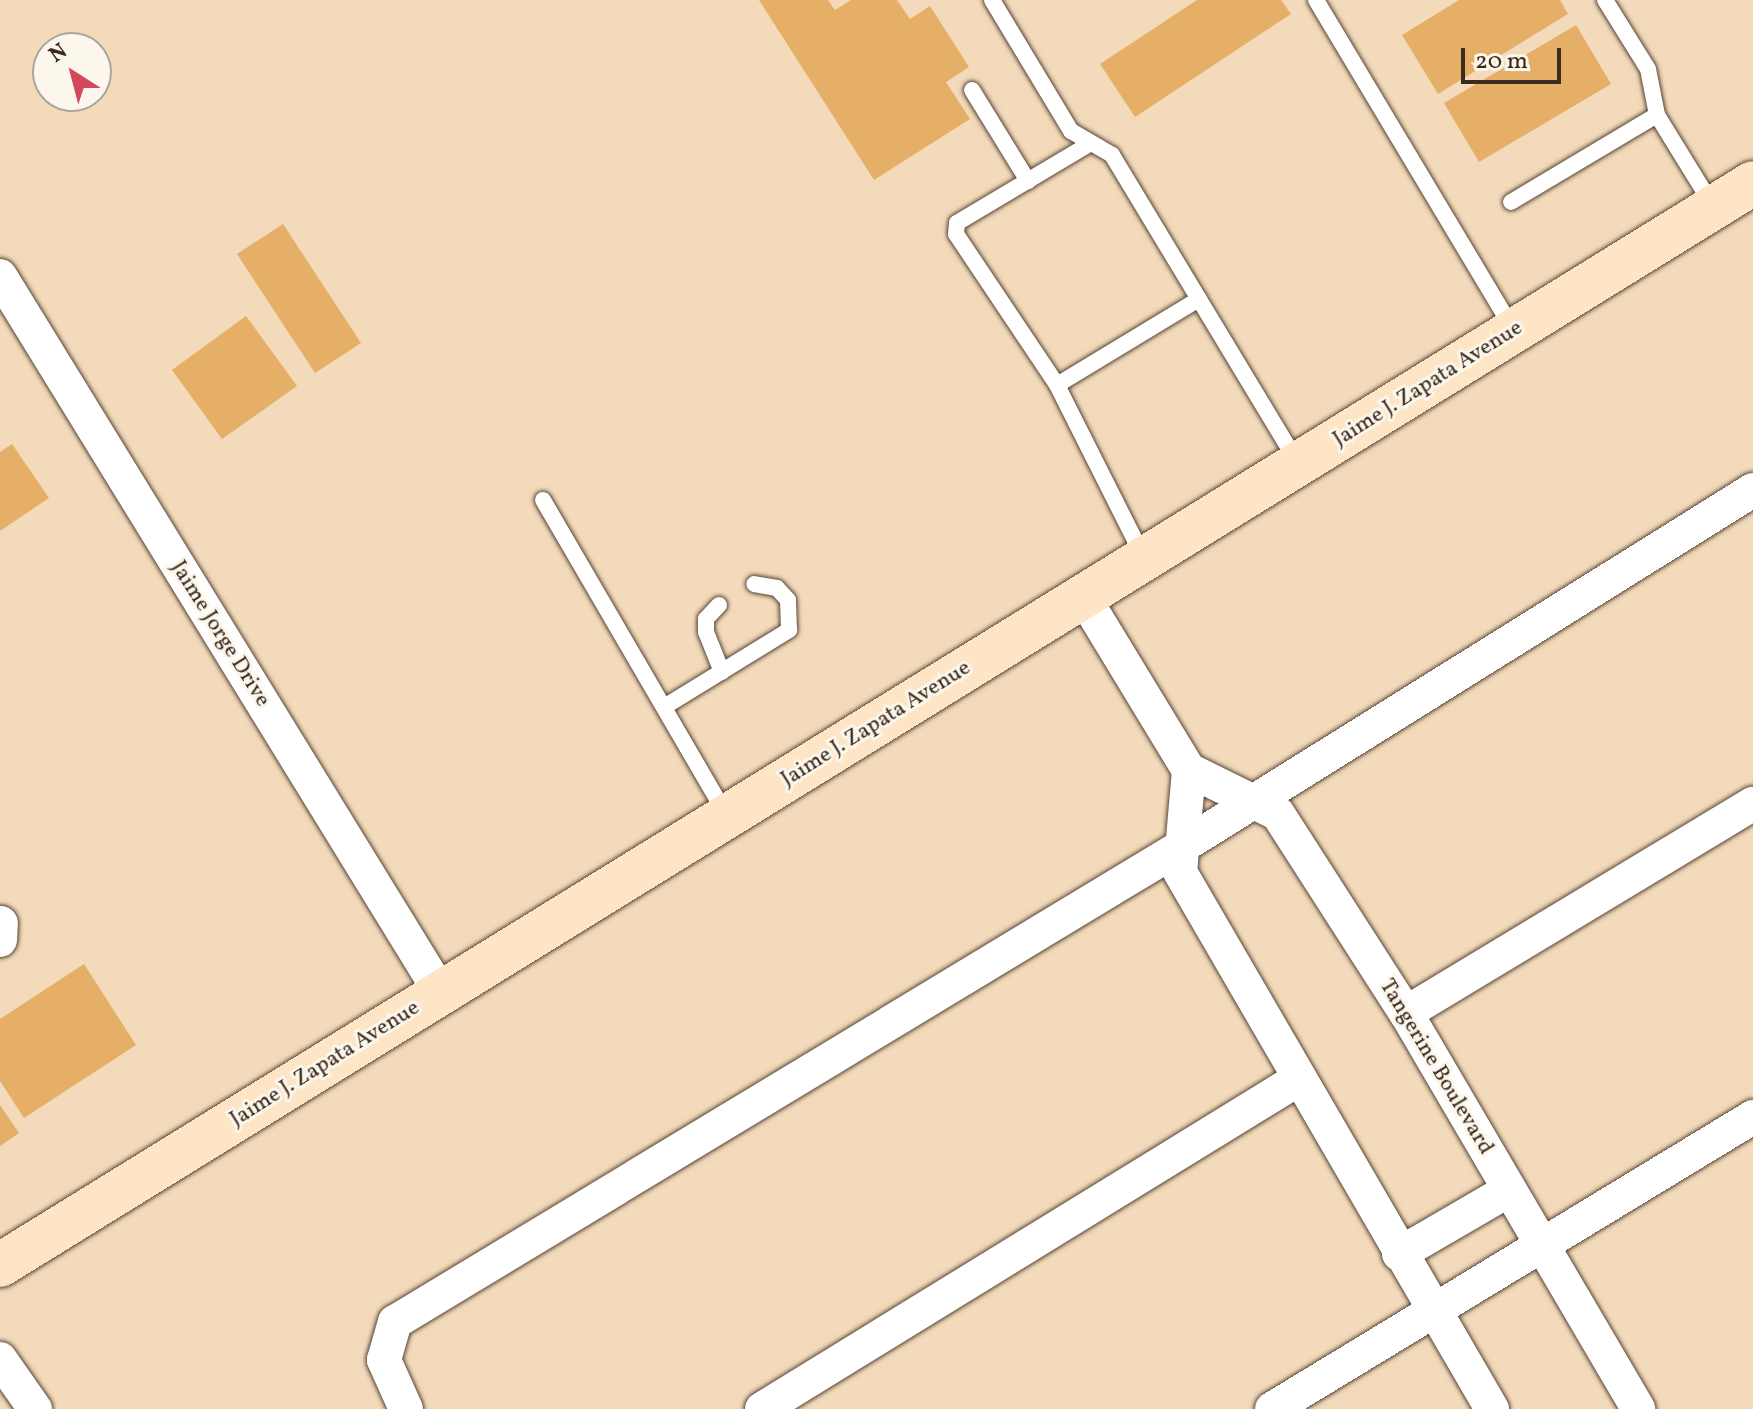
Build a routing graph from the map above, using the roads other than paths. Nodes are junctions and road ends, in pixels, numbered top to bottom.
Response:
1 (992, 0) edge
2 (1316, 0) edge
3 (1605, 0) edge
4 (972, 90) dead end
5 (1657, 115) junction
6 (1091, 143) junction
7 (1028, 181) junction
8 (1753, 183) edge
9 (1511, 202) dead end
10 (1713, 208) junction
11 (0, 276) edge
12 (1199, 299) junction
13 (1514, 331) junction
14 (1057, 385) junction
15 (1297, 464) junction
16 (1753, 490) edge
17 (543, 500) dead end
18 (1144, 558) junction
19 (754, 584) dead end
20 (1083, 596) junction
21 (719, 605) dead end
22 (722, 672) junction
23 (664, 707) junction
24 (1189, 770) junction
25 (1255, 800) junction
26 (1753, 804) edge
27 (727, 816) junction
28 (1181, 847) junction
29 (441, 993) junction
30 (1406, 1013) junction
31 (1297, 1080) junction
32 (1753, 1117) edge
33 (1509, 1190) junction
34 (1541, 1246) junction
35 (1399, 1254) junction
36 (0, 1265) edge
37 (1431, 1309) junction
38 (0, 1359) edge
39 (35, 1409) edge
40 (406, 1409) edge
41 (762, 1409) edge
42 (1272, 1409) edge
43 (1492, 1409) edge
44 (1638, 1409) edge

1 - 6 lane
2 - 13 lane
3 - 5 lane
4 - 7 lane
5 - 9 lane
5 - 10 lane
6 - 7 lane
6 - 12 lane
7 - 14 lane
8 - 10 street, Jaime J. Zapata Avenue
10 - 13 street, Jaime J. Zapata Avenue
11 - 29 street, Jaime Jorge Drive
12 - 14 lane
12 - 15 lane
13 - 15 street, Jaime J. Zapata Avenue
14 - 18 lane
15 - 18 street, Jaime J. Zapata Avenue
16 - 25 street
17 - 23 lane
18 - 20 street, Jaime J. Zapata Avenue
19 - 22 lane
20 - 24 street
20 - 27 street, Jaime J. Zapata Avenue
21 - 22 lane
22 - 23 lane
23 - 27 lane
24 - 25 street, Tangerine Boulevard
24 - 28 street
25 - 28 street
25 - 30 street, Tangerine Boulevard
26 - 30 street
27 - 29 street, Jaime J. Zapata Avenue
28 - 31 street
28 - 40 street
29 - 36 street, Jaime J. Zapata Avenue
30 - 33 street, Tangerine Boulevard
31 - 35 street
31 - 41 street
32 - 34 street
33 - 34 street, Tangerine Boulevard
33 - 35 street
34 - 37 street
34 - 44 street, Tangerine Boulevard
35 - 37 street
37 - 42 street
37 - 43 street
38 - 39 street

